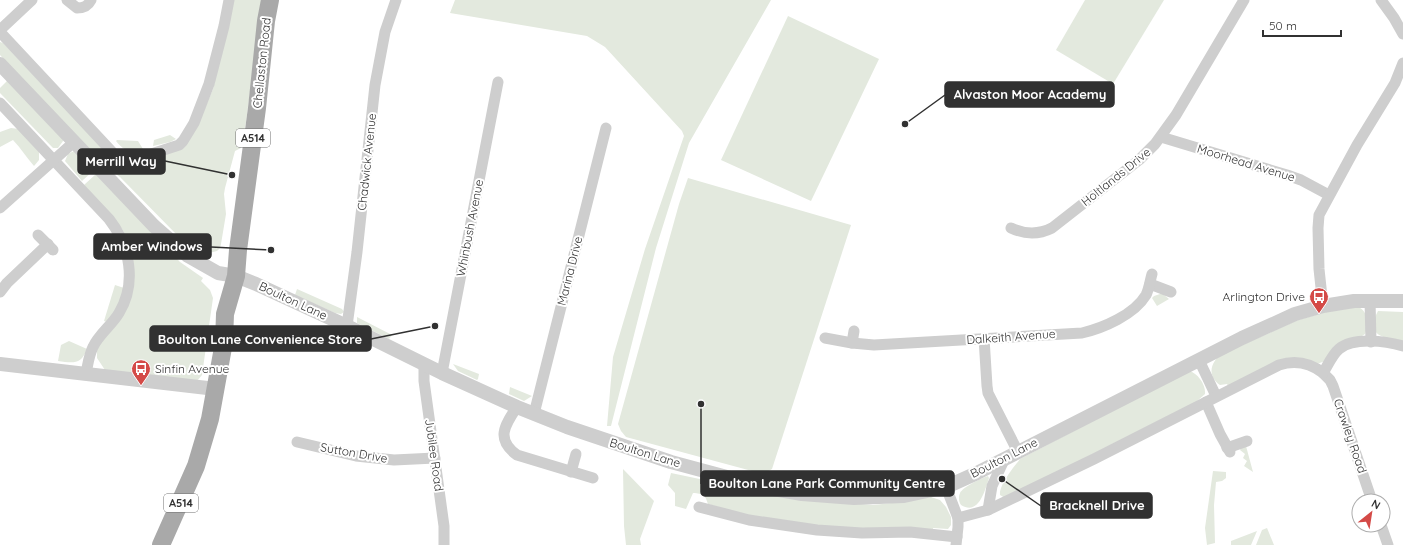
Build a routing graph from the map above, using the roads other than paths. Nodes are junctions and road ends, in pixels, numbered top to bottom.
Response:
1 (32, 0) edge
2 (67, 0) edge
3 (91, 0) edge
4 (229, 0) edge
5 (270, 0) edge
6 (396, 0) edge
7 (1244, 0) edge
8 (1381, 0) edge
9 (0, 31) edge
10 (1403, 34) edge
11 (1403, 63) edge
12 (0, 64) edge
13 (498, 82) dead end
14 (0, 103) edge
15 (606, 128) dead end
16 (1161, 137) junction
17 (74, 142) junction
18 (54, 160) junction
19 (1329, 195) junction
20 (0, 208) edge
21 (1011, 228) dead end
22 (38, 235) dead end
23 (236, 276) junction
24 (0, 292) edge
25 (1171, 292) dead end
26 (1370, 300) junction
27 (1403, 301) edge
28 (1323, 306) junction
29 (347, 326) junction
30 (854, 331) dead end
31 (825, 338) dead end
32 (984, 338) junction
33 (1371, 342) junction
34 (852, 343) junction
35 (1403, 346) edge
36 (1199, 360) junction
37 (0, 364) edge
38 (424, 364) junction
39 (86, 373) junction
40 (442, 373) junction
41 (1323, 373) junction
42 (216, 389) junction
43 (1211, 399) junction
44 (517, 407) junction
45 (534, 414) junction
46 (297, 442) dead end
47 (1247, 442) dead end
48 (1018, 452) junction
49 (576, 454) dead end
50 (435, 458) junction
51 (1005, 458) junction
52 (572, 472) junction
53 (593, 478) dead end
54 (946, 487) junction
55 (1369, 493) edge
56 (699, 507) dead end
57 (988, 510) junction
58 (958, 518) junction
59 (1384, 533) edge
60 (957, 541) edge
61 (161, 545) edge
62 (444, 545) edge
63 (1388, 545) edge

1 - 9 street
2 - 3 street
4 - 9 street
5 - 23 main road, Chellaston Road / A514
6 - 29 street, Chadwick Avenue
7 - 16 street, Holtlands Drive
8 - 10 street
11 - 19 street
12 - 17 street, Boulton Lane
13 - 40 street, Whinbush Avenue
14 - 18 street
15 - 45 street, Marina Drive
16 - 19 street, Moorhead Avenue
16 - 21 street, Holtlands Drive
17 - 18 street
17 - 23 street, Boulton Lane
18 - 20 street
18 - 39 street
19 - 28 street
22 - 24 street
23 - 29 street, Boulton Lane
23 - 42 main road, Chellaston Road / A514
25 - 32 street, Dalkeith Avenue
26 - 27 street, Boulton Lane
26 - 28 street, Boulton Lane
26 - 33 street
28 - 36 street, Boulton Lane
29 - 38 street, Boulton Lane
30 - 34 street
31 - 34 street, Dalkeith Avenue
32 - 34 street, Dalkeith Avenue
32 - 48 street
33 - 35 street
33 - 41 street
36 - 43 street
36 - 48 street, Boulton Lane
37 - 39 street
38 - 40 street, Boulton Lane
38 - 50 street, Jubilee Road
39 - 42 street
40 - 44 street, Boulton Lane
41 - 43 street
41 - 55 street, Crawley Road
42 - 61 main road, Chellaston Road / A514
43 - 47 street
43 - 57 street
44 - 45 street, Boulton Lane
44 - 52 street
45 - 54 street, Boulton Lane
46 - 50 street, Sutton Drive
48 - 51 street, Boulton Lane
49 - 52 street
50 - 62 street, Jubilee Road
51 - 54 street, Boulton Lane
51 - 57 street
52 - 53 street
54 - 58 street
56 - 60 street
57 - 58 street
58 - 60 street
59 - 63 street

